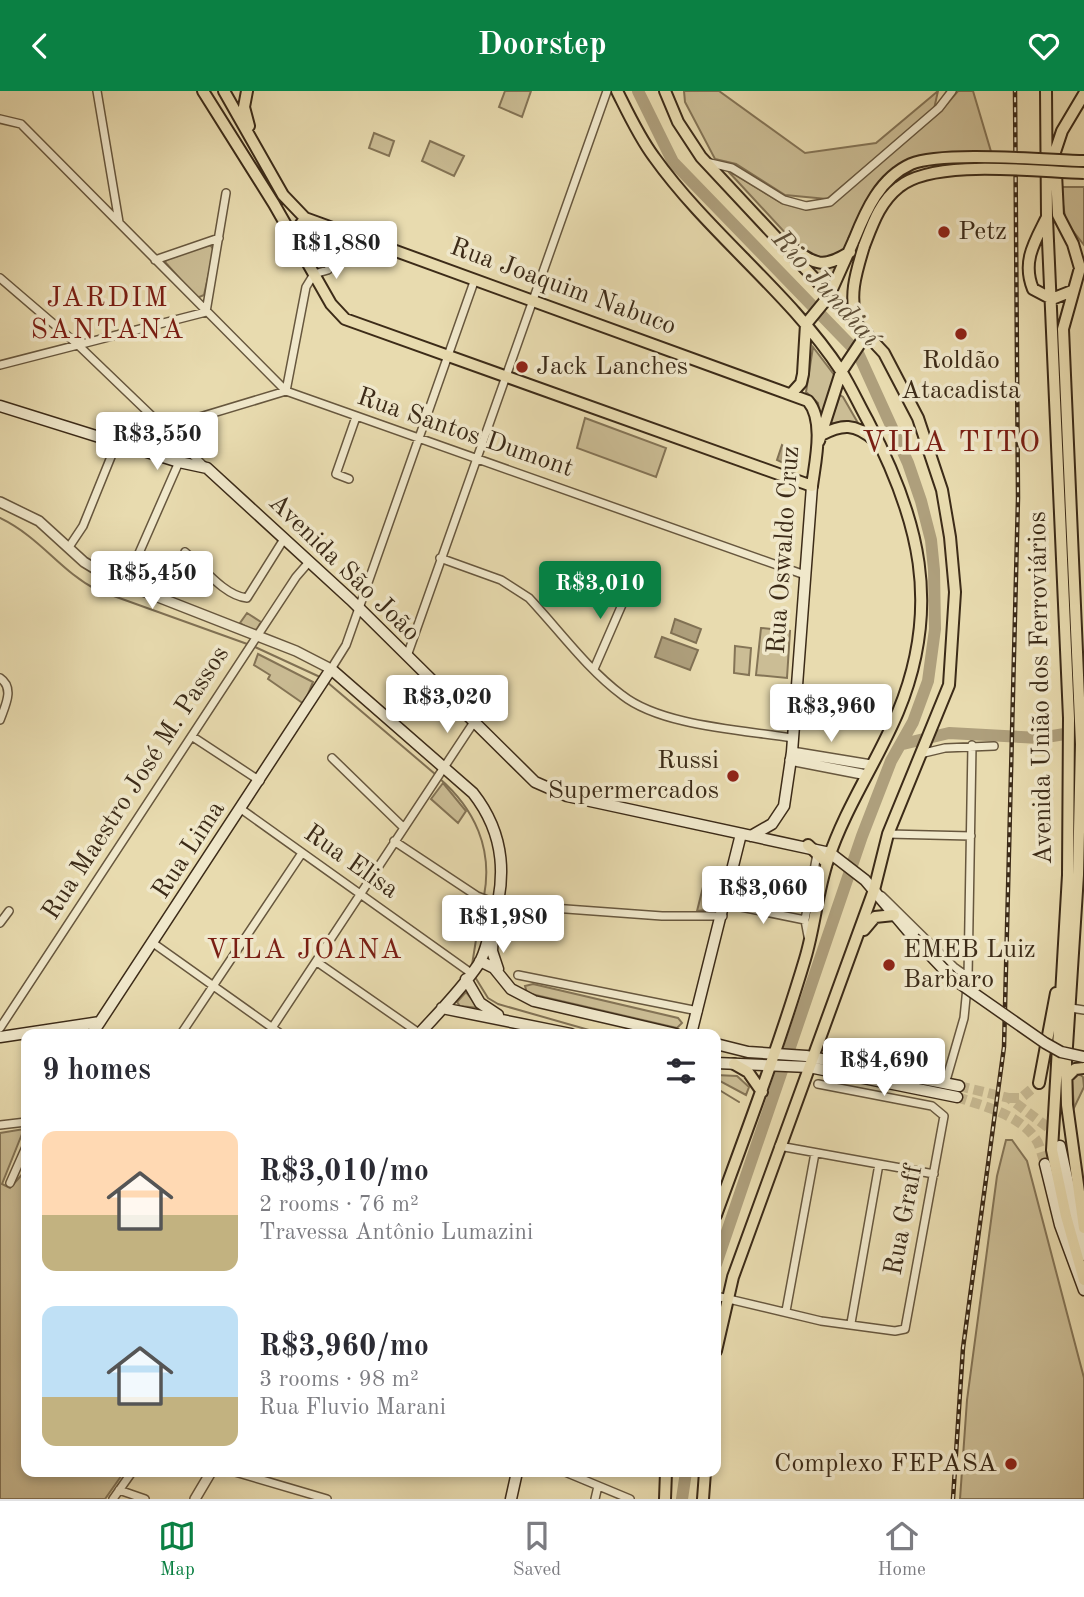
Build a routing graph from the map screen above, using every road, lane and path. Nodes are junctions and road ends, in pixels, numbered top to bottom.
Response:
1 (97, 91) edge
2 (203, 91) edge
3 (223, 91) edge
4 (247, 91) edge
5 (607, 91) edge
6 (617, 91) edge
7 (664, 91) edge
8 (952, 91) edge
9 (1046, 91) edge
10 (1084, 94) edge
11 (0, 119) edge
12 (251, 139) junction
13 (705, 161) junction
14 (1084, 161) edge
15 (1084, 173) edge
16 (226, 193) dead end
17 (274, 204) junction
18 (302, 216) junction
19 (1047, 218) junction
20 (119, 222) junction
21 (769, 231) junction
22 (219, 238) junction
23 (859, 243) junction
24 (1073, 244) junction
25 (1084, 250) edge
26 (850, 252) junction
27 (303, 254) junction
28 (155, 260) junction
29 (332, 261) dead end
30 (314, 274) junction
31 (0, 278) edge
32 (475, 279) junction
33 (1084, 282) edge
34 (1072, 291) junction
35 (533, 298) junction
36 (1052, 299) junction
37 (826, 300) junction
38 (206, 312) junction
39 (807, 323) junction
40 (863, 333) junction
41 (77, 344) junction
42 (448, 355) junction
43 (0, 365) edge
44 (841, 372) junction
45 (505, 375) junction
46 (286, 391) junction
47 (792, 393) junction
48 (0, 406) edge
49 (356, 417) junction
50 (164, 426) junction
51 (136, 435) junction
52 (821, 435) junction
53 (418, 439) junction
54 (117, 442) junction
55 (881, 447) junction
56 (135, 449) junction
57 (816, 453) junction
58 (474, 459) junction
59 (179, 462) junction
60 (207, 468) junction
61 (349, 479) dead end
62 (812, 486) junction
63 (0, 502) edge
64 (284, 539) junction
65 (69, 547) junction
66 (185, 552) dead end
67 (440, 558) junction
68 (309, 562) junction
69 (805, 575) junction
70 (631, 584) dead end
71 (125, 585) junction
72 (358, 608) junction
73 (256, 639) junction
74 (407, 656) junction
75 (594, 669) junction
76 (329, 671) junction
77 (0, 678) edge
78 (0, 720) edge
79 (1076, 720) edge
80 (474, 722) junction
81 (193, 737) junction
82 (792, 739) junction
83 (972, 745) junction
84 (994, 746) dead end
85 (926, 748) junction
86 (791, 756) junction
87 (332, 758) dead end
88 (1082, 759) edge
89 (441, 769) junction
90 (869, 770) junction
91 (260, 781) junction
92 (241, 810) junction
93 (403, 827) junction
94 (888, 834) junction
95 (746, 835) junction
96 (971, 836) junction
97 (394, 841) junction
98 (807, 845) junction
99 (302, 853) junction
100 (817, 854) junction
101 (832, 857) junction
102 (1077, 875) edge
103 (874, 890) junction
104 (360, 894) junction
105 (494, 903) junction
106 (726, 904) junction
107 (527, 906) junction
108 (9, 911) dead end
109 (894, 915) junction
110 (723, 916) junction
111 (494, 919) junction
112 (805, 920) junction
113 (0, 923) edge
114 (504, 935) dead end
115 (1065, 935) junction
116 (153, 943) junction
117 (854, 948) junction
118 (806, 954) junction
119 (317, 962) junction
120 (473, 970) junction
121 (518, 975) dead end
122 (968, 977) junction
123 (504, 982) junction
124 (213, 986) junction
125 (442, 1008) junction
126 (1070, 1008) junction
127 (1084, 1010) edge
128 (698, 1011) junction
129 (512, 1020) junction
130 (100, 1022) junction
131 (0, 1028) edge
132 (53, 1029) edge
133 (95, 1029) edge
134 (184, 1029) edge
135 (267, 1029) edge
136 (271, 1029) edge
137 (412, 1029) edge
138 (423, 1029) edge
139 (550, 1029) edge
140 (654, 1029) edge
141 (693, 1029) edge
142 (21, 1034) edge
143 (0, 1037) edge
144 (721, 1045) edge
145 (1084, 1057) edge
146 (775, 1059) junction
147 (807, 1062) junction
148 (721, 1063) edge
149 (734, 1064) junction
150 (1084, 1068) edge
151 (947, 1077) dead end
152 (1067, 1077) junction
153 (1039, 1083) dead end
154 (818, 1084) dead end
155 (958, 1091) tunnel mouth
156 (762, 1092) junction
157 (21, 1123) edge
158 (0, 1125) edge
159 (779, 1146) junction
160 (1060, 1146) tunnel mouth
161 (816, 1153) junction
162 (21, 1158) edge
163 (879, 1164) junction
164 (1045, 1164) tunnel mouth
165 (934, 1174) junction
166 (10, 1183) dead end
167 (721, 1202) edge
168 (1084, 1228) edge
169 (1084, 1255) edge
170 (1084, 1280) edge
171 (1084, 1290) edge
172 (722, 1297) edge
173 (786, 1311) junction
174 (851, 1323) junction
175 (128, 1477) edge
176 (208, 1477) edge
177 (252, 1477) edge
178 (514, 1477) edge
179 (577, 1477) edge
180 (666, 1477) edge
181 (705, 1477) edge
182 (598, 1486) junction
183 (119, 1490) junction
184 (664, 1498) edge
185 (113, 1499) edge
186 (145, 1499) edge
187 (195, 1499) edge
188 (327, 1499) edge
189 (511, 1499) edge
190 (595, 1499) edge
191 (630, 1499) edge
192 (703, 1499) edge

1 - 20 street
2 - 17 main road
3 - 12 main road
4 - 12 main road
5 - 35 street
6 - 39 main road
7 - 13 main road
8 - 13 street
9 - 19 main road, Avenida União dos Ferroviários
10 - 24 main road, Avenida União dos Ferroviários
11 - 20 street, Rua Santos Dumont
12 - 18 main road
13 - 21 main road
14 - 23 main road, bridge
15 - 23 main road, bridge
16 - 22 street
17 - 18 main road, Rua Joaquim Nabuco
17 - 27 main road
18 - 27 main road
18 - 32 main road, Rua Joaquim Nabuco
19 - 36 main road, Avenida União dos Ferroviários
19 - 36 main road
20 - 28 street, Rua Santos Dumont
21 - 26 main road
21 - 37 main road
22 - 28 street
22 - 38 street
23 - 26 main road
23 - 40 main road
24 - 25 street
24 - 34 main road, Avenida União dos Ferroviários
26 - 37 main road
27 - 30 main road
28 - 38 street, Rua Santos Dumont
29 - 30 street
30 - 42 main road
30 - 46 street
31 - 41 street, Avenida São João
32 - 35 main road, Rua Joaquim Nabuco
32 - 42 street
33 - 34 street
34 - 36 main road
34 - 79 main road, Avenida União dos Ferroviários
35 - 45 street
35 - 47 main road, Rua Joaquim Nabuco
36 - 79 main road, Avenida União dos Ferroviários
37 - 39 main road
37 - 40 main road
38 - 41 street
38 - 46 street, Rua Santos Dumont
39 - 44 main road
39 - 47 main road
40 - 44 main road
40 - 85 main road
41 - 43 street
41 - 50 street, Avenida São João
42 - 45 main road
42 - 53 street
44 - 52 main road
44 - 55 main road
45 - 58 street
45 - 62 main road
46 - 49 street, Rua Santos Dumont
46 - 50 street
47 - 57 main road, Rua Oswaldo Cruz
48 - 54 main road
49 - 53 street, Rua Santos Dumont
49 - 61 street
50 - 51 street
50 - 60 street, Avenida São João
51 - 54 street
51 - 56 street
52 - 55 main road
52 - 57 main road
53 - 58 street, Rua Santos Dumont
53 - 72 street
54 - 56 main road
54 - 65 street
55 - 90 main road
56 - 59 main road
57 - 62 main road, Rua Oswaldo Cruz
58 - 67 street
58 - 69 street, Rua Santos Dumont
59 - 60 main road
59 - 71 street
60 - 64 main road, Avenida São João
62 - 69 main road, Rua Oswaldo Cruz
63 - 65 street
64 - 66 street
64 - 68 main road, Avenida São João
65 - 71 street
67 - 74 street
67 - 75 street
68 - 72 main road, Avenida São João
68 - 73 street, Rua Maestro José M. Passos
69 - 82 main road, Rua Oswaldo Cruz
70 - 75 street
71 - 73 street
72 - 74 main road, Avenida São João
72 - 76 street
73 - 76 street
73 - 81 street, Rua Maestro José M. Passos
74 - 80 main road, Avenida São João
75 - 82 street
76 - 89 main road
76 - 91 main road, Rua Lima
77 - 78 street
79 - 88 main road, Avenida União dos Ferroviários
79 - 102 main road, Avenida União dos Ferroviários
80 - 89 street
80 - 95 main road, Avenida São João
81 - 91 street
81 - 131 street, Rua Maestro José M. Passos
82 - 86 main road, Rua Oswaldo Cruz
83 - 84 street
83 - 85 street
83 - 96 street
85 - 94 main road
86 - 90 street
86 - 95 main road, Rua Oswaldo Cruz
87 - 93 street
88 - 102 main road, Avenida União dos Ferroviários
89 - 93 street
89 - 105 main road
90 - 101 main road
91 - 92 main road, Rua Lima
92 - 99 street, Rua Elisa
92 - 116 main road, Rua Lima
93 - 97 street
94 - 96 street
94 - 103 main road
95 - 98 main road, Avenida São João
95 - 106 main road
96 - 122 street
97 - 104 street
97 - 105 street
98 - 100 main road
98 - 101 main road, Avenida São João
99 - 104 street, Rua Elisa
99 - 124 street
100 - 101 main road
100 - 112 street
101 - 103 main road, Avenida São João
101 - 118 main road
102 - 115 main road, Avenida União dos Ferroviários
102 - 126 main road, Avenida União dos Ferroviários
103 - 109 main road, Avenida São João
103 - 117 main road
103 - 122 street, Avenida São João
104 - 119 street
104 - 120 street, Rua Elisa
105 - 107 street
105 - 111 main road
106 - 110 main road
106 - 112 street
107 - 110 street
107 - 114 street
108 - 113 street
109 - 117 main road
109 - 145 main road, Avenida São João, bridge
110 - 128 main road
111 - 120 main road
111 - 123 main road
112 - 118 street
115 - 153 main road
115 - 170 main road, Avenida União dos Ferroviários
116 - 124 street
116 - 130 main road, Rua Lima
117 - 147 main road
118 - 146 main road
119 - 136 street
119 - 137 street
120 - 123 main road
120 - 125 main road
120 - 129 main road
121 - 128 street
122 - 151 street
123 - 140 main road
124 - 134 street
124 - 135 street
125 - 129 main road
125 - 138 main road
126 - 127 street
126 - 152 main road, Avenida União dos Ferroviários
128 - 141 main road
129 - 139 main road
130 - 132 main road
130 - 133 main road, Rua Lima
142 - 143 main road
144 - 146 main road
146 - 147 main road
146 - 149 main road
146 - 156 main road
147 - 155 main road
147 - 159 main road
148 - 149 main road
149 - 156 main road
150 - 152 main road
152 - 168 main road, Avenida União dos Ferroviários
154 - 165 street, Rua Graff
156 - 167 main road
157 - 158 street
159 - 161 street
159 - 172 main road
160 - 169 main road
161 - 163 street
161 - 173 street
162 - 166 street
163 - 165 street
163 - 174 street
164 - 171 main road
165 - 174 street, Rua Graff
172 - 173 street
173 - 174 street
175 - 183 street
176 - 187 street
177 - 188 street
178 - 189 main road
179 - 182 street
180 - 184 main road
181 - 192 main road
182 - 190 street
182 - 191 street
183 - 185 street
183 - 186 street

